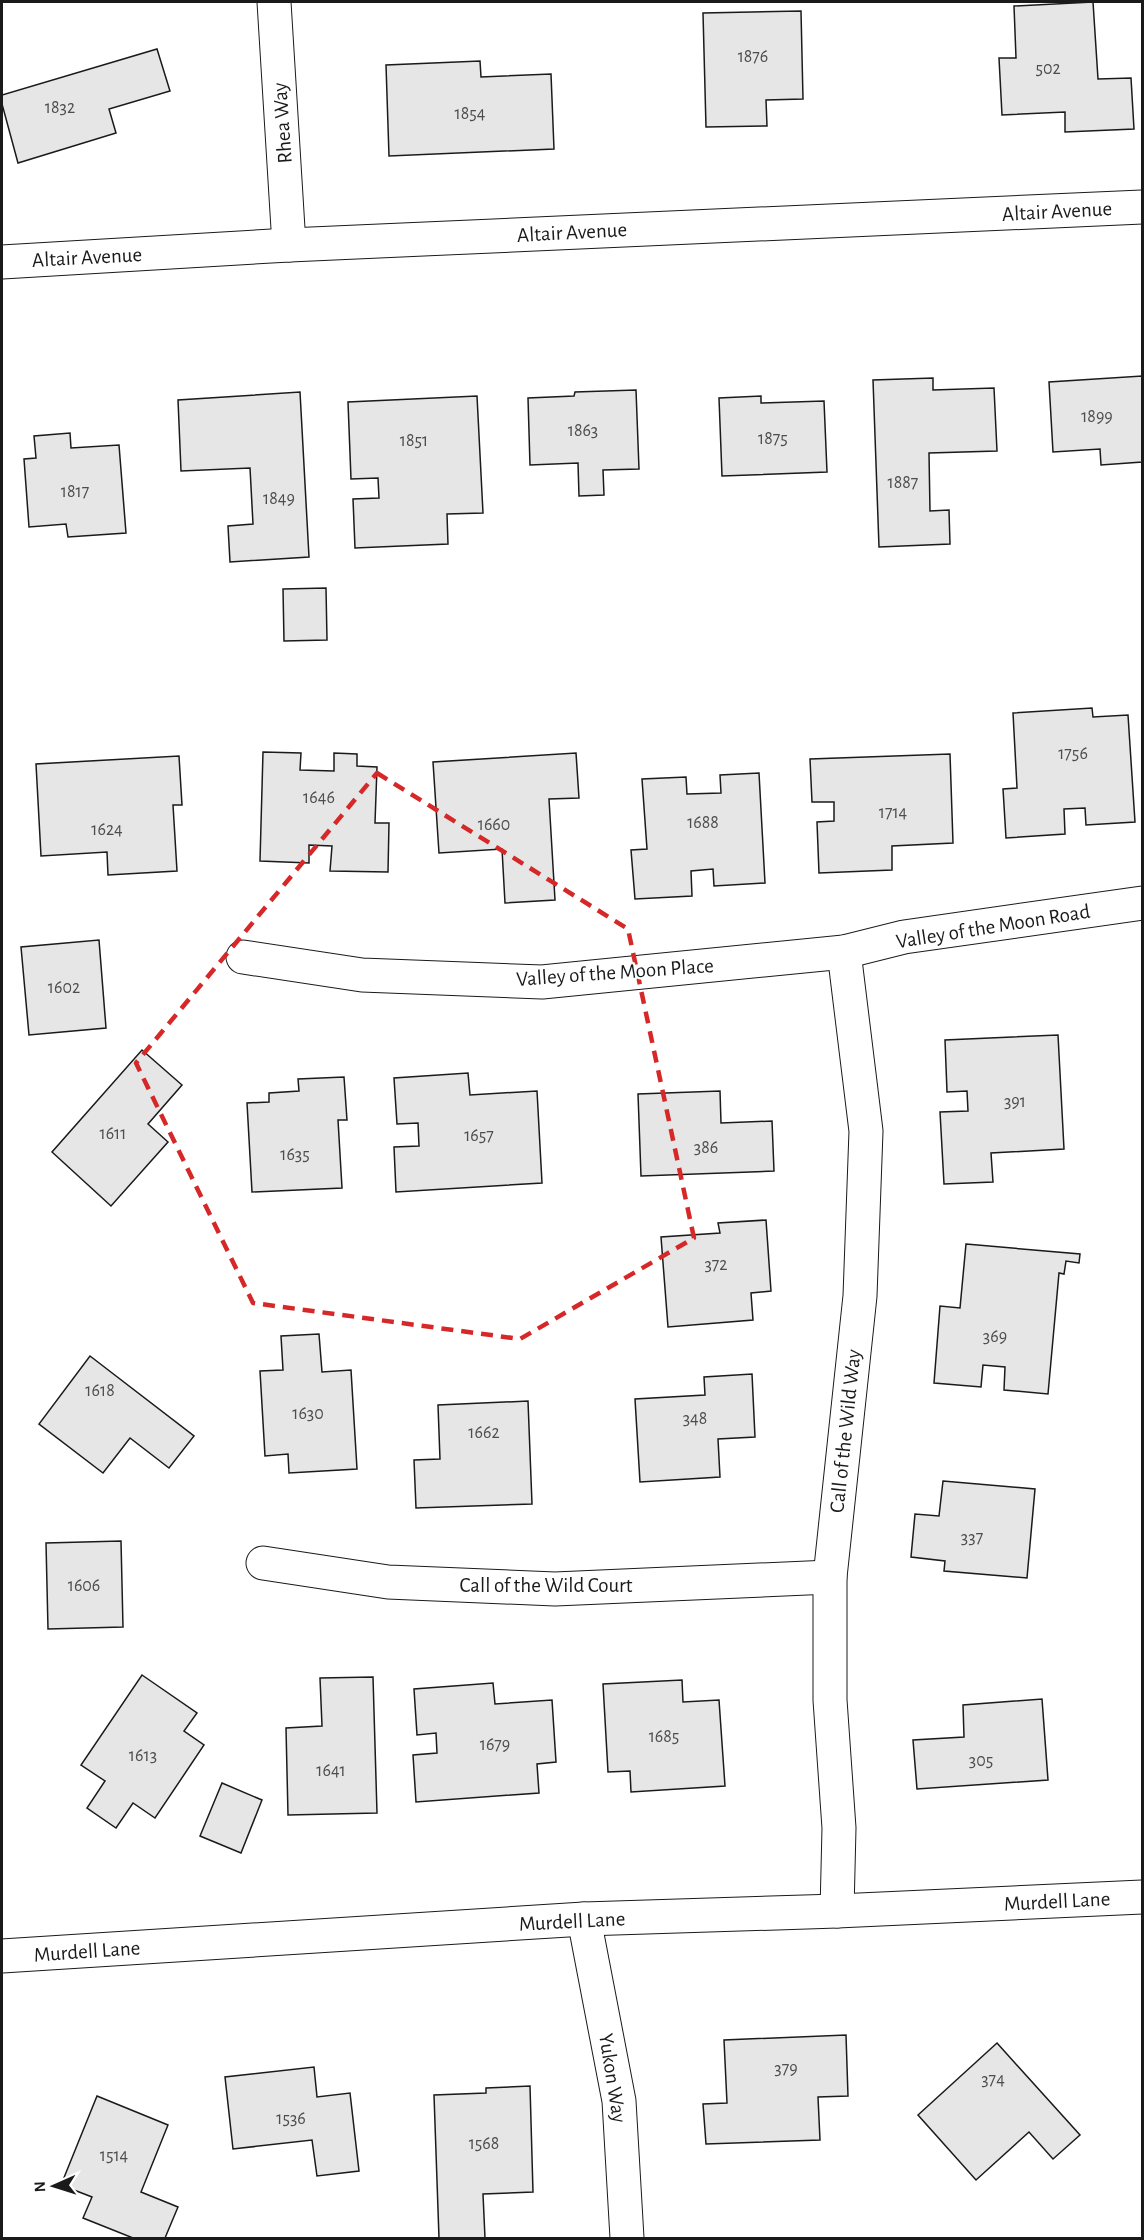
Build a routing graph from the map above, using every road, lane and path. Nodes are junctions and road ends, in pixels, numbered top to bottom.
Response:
1 (274, 2) edge
2 (1143, 207) edge
3 (289, 245) junction
4 (2, 262) edge
5 (1143, 903) edge
6 (844, 952) junction
7 (243, 957) dead end
8 (263, 1563) dead end
9 (830, 1577) junction
10 (1143, 1897) edge
11 (837, 1911) junction
12 (584, 1919) junction
13 (2, 1956) edge
14 (627, 2238) edge

1 - 3 street, Rhea Way
2 - 3 street, Altair Avenue
3 - 4 street, Altair Avenue
5 - 6 street, Valley of the Moon Road
6 - 7 street, Valley of the Moon Place
6 - 9 street, Call of the Wild Way
8 - 9 street, Call of the Wild Court
9 - 11 street, Call of the Wild Way
10 - 11 street, Murdell Lane
11 - 12 street, Murdell Lane
12 - 13 street, Murdell Lane
12 - 14 street, Yukon Way

